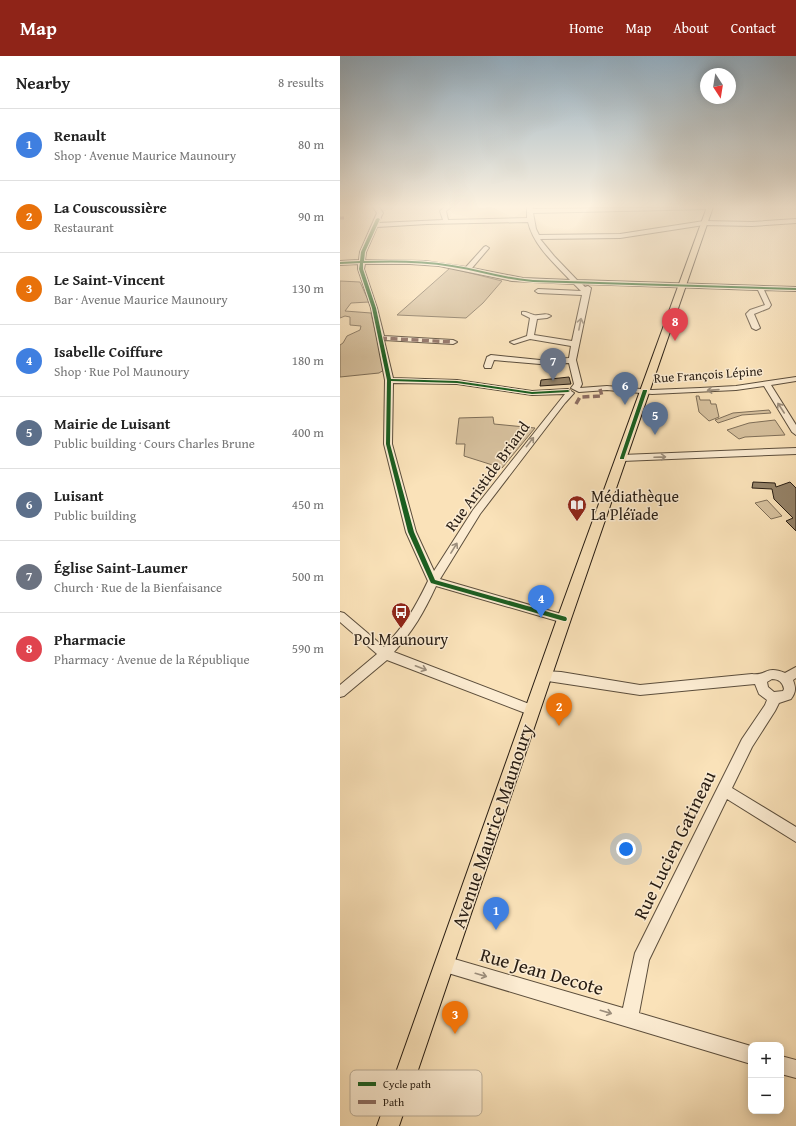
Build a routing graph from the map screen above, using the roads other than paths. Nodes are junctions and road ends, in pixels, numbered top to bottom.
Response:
1 (362, 257) edge
2 (478, 257) edge
3 (553, 257) edge
4 (692, 257) edge
5 (361, 262) junction
6 (340, 263) edge
7 (468, 269) junction
8 (576, 283) junction
9 (599, 283) junction
10 (682, 285) junction
11 (760, 288) junction
12 (796, 289) edge
13 (538, 291) dead end
14 (586, 293) junction
15 (524, 313) dead end
16 (546, 316) dead end
17 (534, 317) junction
18 (756, 328) dead end
19 (530, 337) junction
20 (380, 338) junction
21 (453, 342) dead end
22 (514, 342) dead end
23 (576, 344) junction
24 (572, 360) junction
25 (488, 366) dead end
26 (796, 379) edge
27 (389, 380) junction
28 (767, 384) junction
29 (573, 391) junction
30 (645, 391) junction
31 (796, 432) edge
32 (796, 451) edge
33 (622, 458) junction
34 (433, 580) junction
35 (340, 616) edge
36 (564, 619) junction
37 (385, 654) junction
38 (791, 675) edge
39 (545, 676) junction
40 (761, 680) junction
41 (340, 692) edge
42 (774, 697) junction
43 (533, 711) junction
44 (724, 790) junction
45 (796, 835) edge
46 (444, 964) junction
47 (629, 1018) junction
48 (748, 1055) edge
49 (784, 1066) edge
50 (796, 1069) edge
51 (407, 1070) edge
52 (391, 1116) edge
53 (388, 1126) edge

1 - 5 street
2 - 7 street
3 - 8 street
4 - 10 main road, Avenue Maurice Maunoury
5 - 6 street
5 - 7 street
5 - 20 street
7 - 8 street
8 - 9 street
8 - 14 street
9 - 10 street
9 - 14 street
10 - 11 street
10 - 30 main road, Avenue Maurice Maunoury
11 - 12 street
11 - 18 street
13 - 14 street
23 -> 14 street
15 - 17 street
16 - 17 street
17 - 19 street
19 - 22 street
19 - 23 street
20 - 21 street
20 - 27 street
23 - 24 street
24 - 25 street
24 - 29 street
26 - 28 street, Rue François Lépine
27 - 29 street, Rue François Lépine
27 - 34 street
28 -> 30 street, Rue François Lépine
31 -> 28 street
29 - 30 street, Rue François Lépine
34 -> 29 street, Rue Aristide Briand
30 - 33 main road, Avenue Maurice Maunoury
33 -> 32 street
33 - 36 main road, Avenue Maurice Maunoury
34 - 36 street
34 - 37 street, Rue Aristide Briand
35 - 37 street
36 - 39 main road, Avenue Maurice Maunoury
37 - 41 street, Rue Aristide Briand
37 -> 43 street
38 - 40 street
38 - 42 street
39 - 40 street
39 - 43 main road, Avenue Maurice Maunoury
40 - 42 street
42 - 44 street, Rue Lucien Gatineau
43 - 46 main road, Avenue Maurice Maunoury
44 - 45 street
44 - 47 street, Rue Lucien Gatineau
46 -> 47 street, Rue Jean Decote
46 - 51 main road, Avenue Maurice Maunoury
47 - 48 street, Rue Jean Decote
49 - 50 street
52 - 53 main road, Avenue Maurice Maunoury

